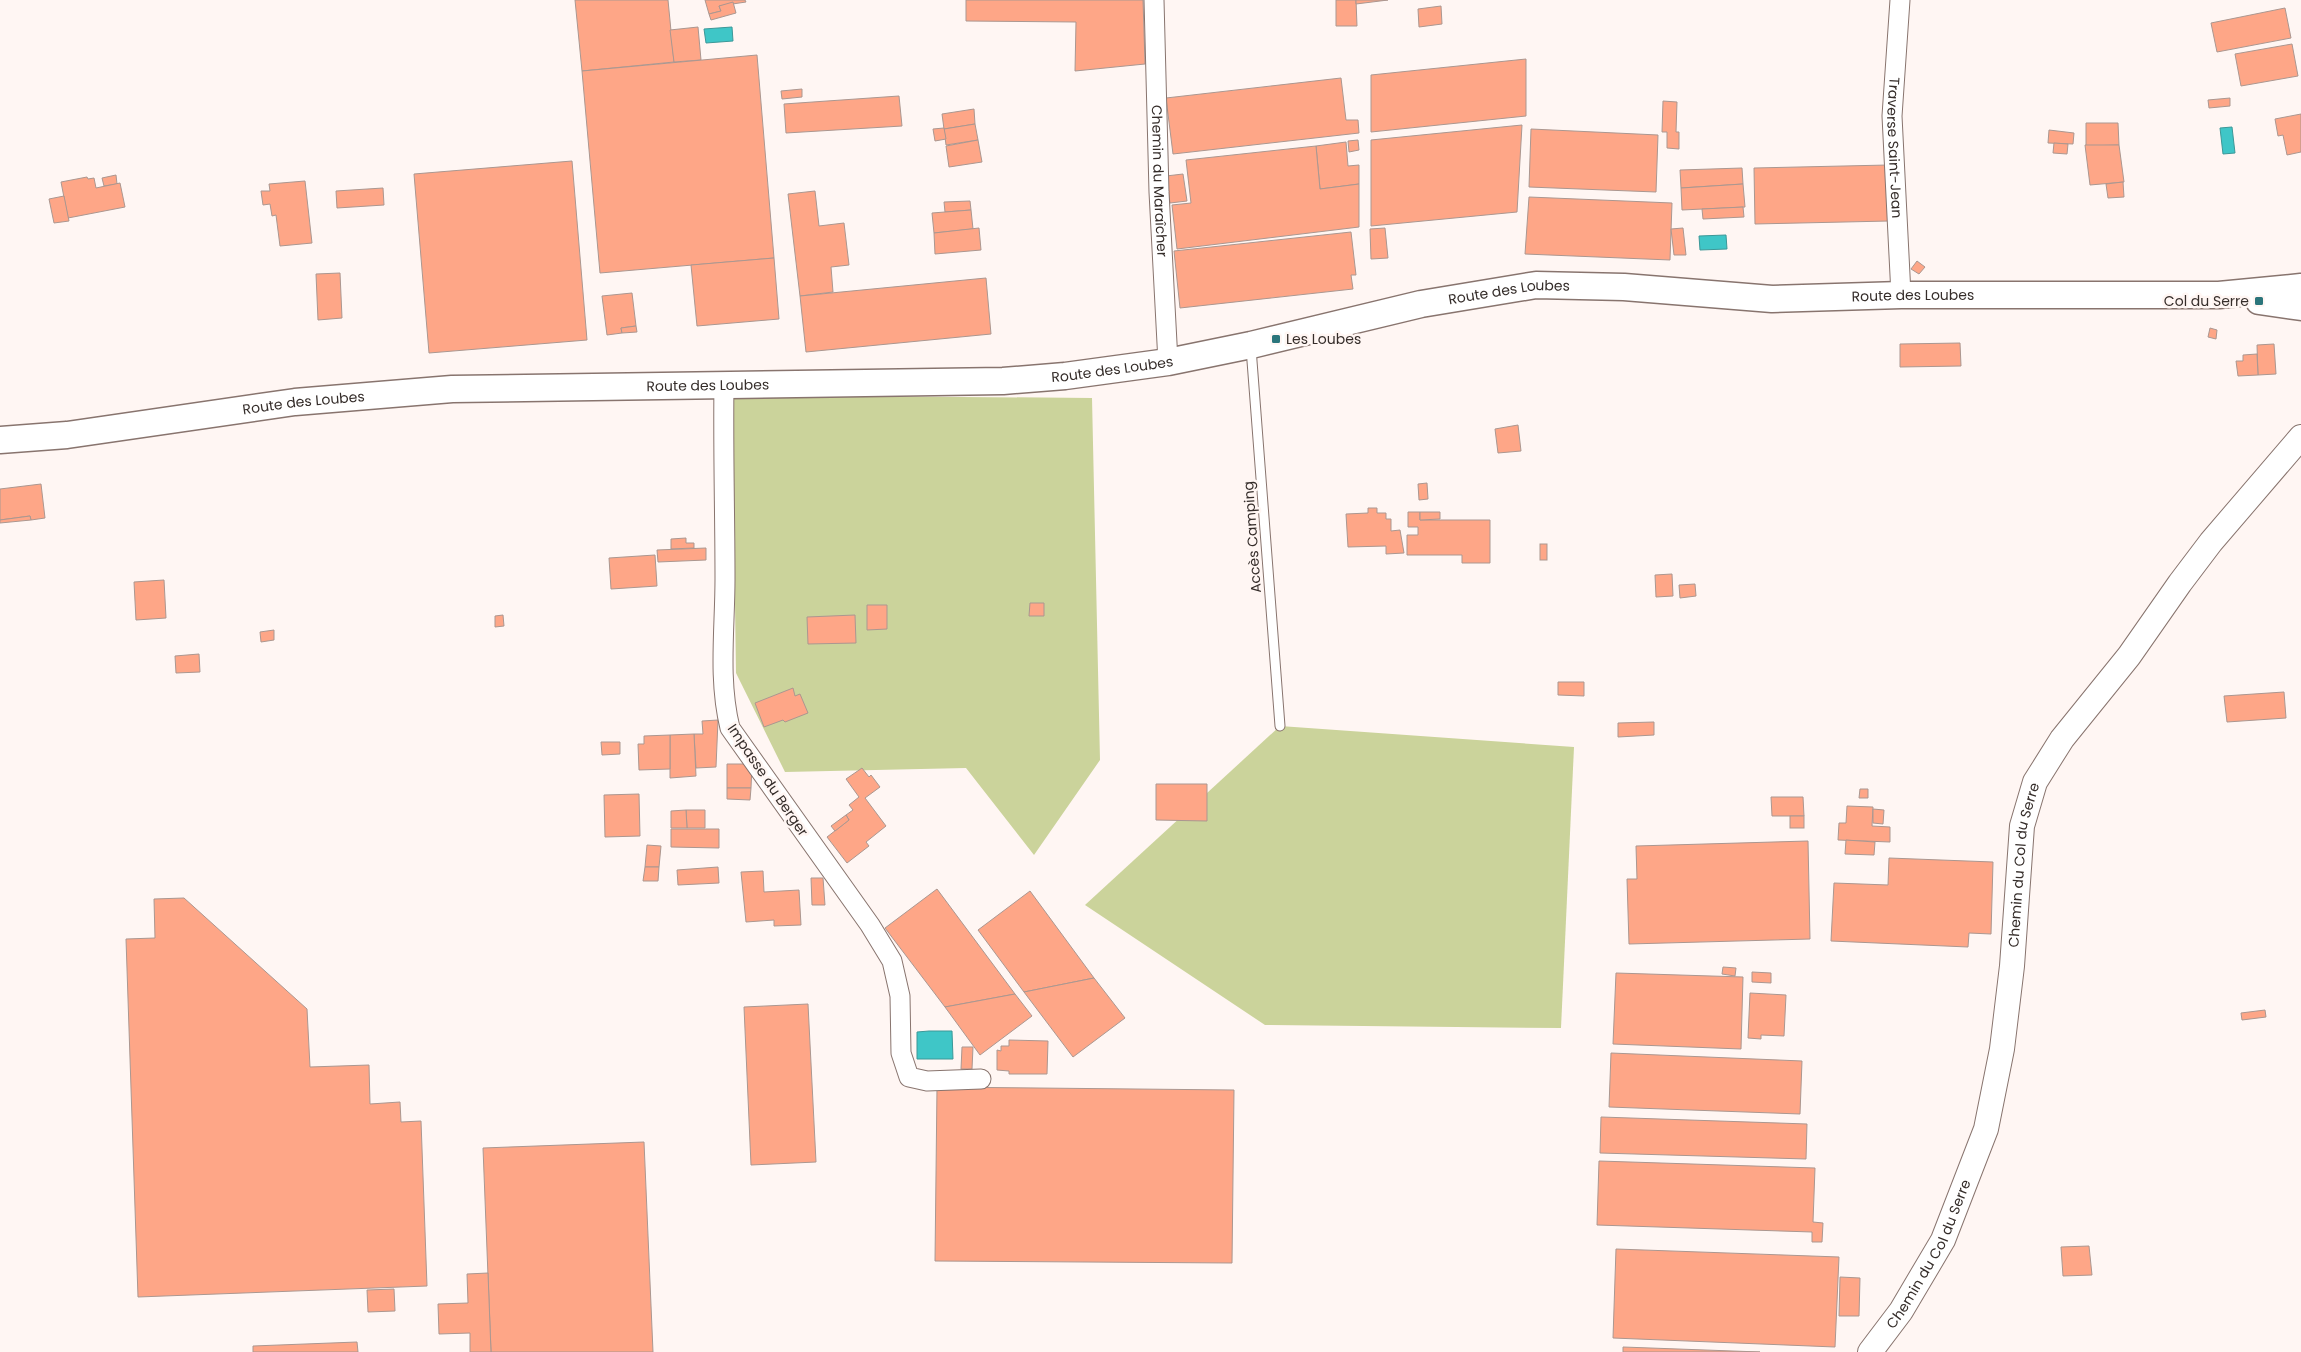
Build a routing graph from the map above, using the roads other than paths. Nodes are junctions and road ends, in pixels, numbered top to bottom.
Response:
1 (1154, 0) edge
2 (1900, 0) edge
3 (2301, 287) edge
4 (1902, 295) junction
5 (2219, 295) junction
6 (2301, 308) edge
7 (1251, 345) junction
8 (1168, 362) junction
9 (724, 384) junction
10 (2301, 437) edge
11 (0, 440) edge
12 (1280, 726) dead end
13 (981, 1079) dead end
14 (1870, 1352) edge

1 - 8 street, Chemin du Maraîcher
2 - 4 street, Traverse Saint-Jean
3 - 5 main road, Route des Loubes
4 - 5 main road, Route des Loubes
4 - 7 main road, Route des Loubes
5 - 6 main road, Route des Loubes
7 - 8 main road, Route des Loubes
7 - 12 lane, Accès Camping
8 - 9 main road, Route des Loubes
9 - 11 main road, Route des Loubes
9 - 13 street, Impasse du Berger
10 - 14 street, Chemin du Col du Serre

